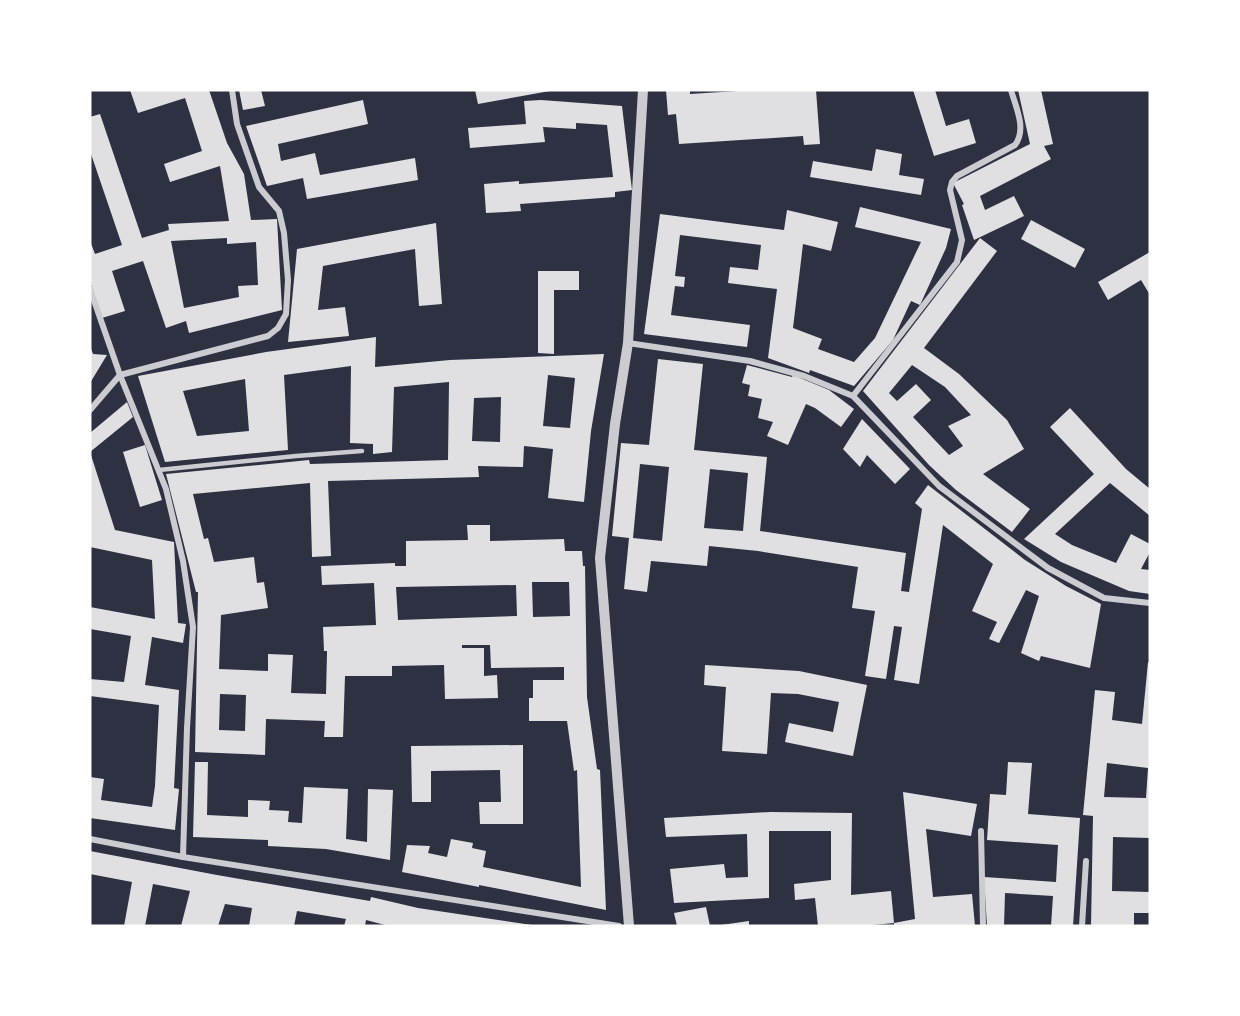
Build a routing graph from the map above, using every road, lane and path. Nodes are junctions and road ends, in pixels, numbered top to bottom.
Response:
1 (232, 90) edge
2 (644, 90) edge
3 (1011, 90) edge
4 (90, 289) edge
5 (628, 343) junction
6 (120, 375) junction
7 (853, 396) junction
8 (90, 410) edge
9 (362, 451) dead end
10 (159, 470) junction
11 (1150, 603) edge
12 (981, 831) dead end
13 (90, 839) edge
14 (183, 857) junction
15 (1086, 861) dead end
16 (619, 926) edge
17 (629, 926) edge
18 (983, 926) edge
19 (1082, 926) edge

1 - 6 street
2 - 5 street
3 - 7 street
4 - 6 street
5 - 7 street
5 - 17 street
6 - 8 street
6 - 10 street
7 - 11 street
9 - 10 lane
10 - 14 street
12 - 18 street
13 - 14 street
14 - 16 street
15 - 19 street

